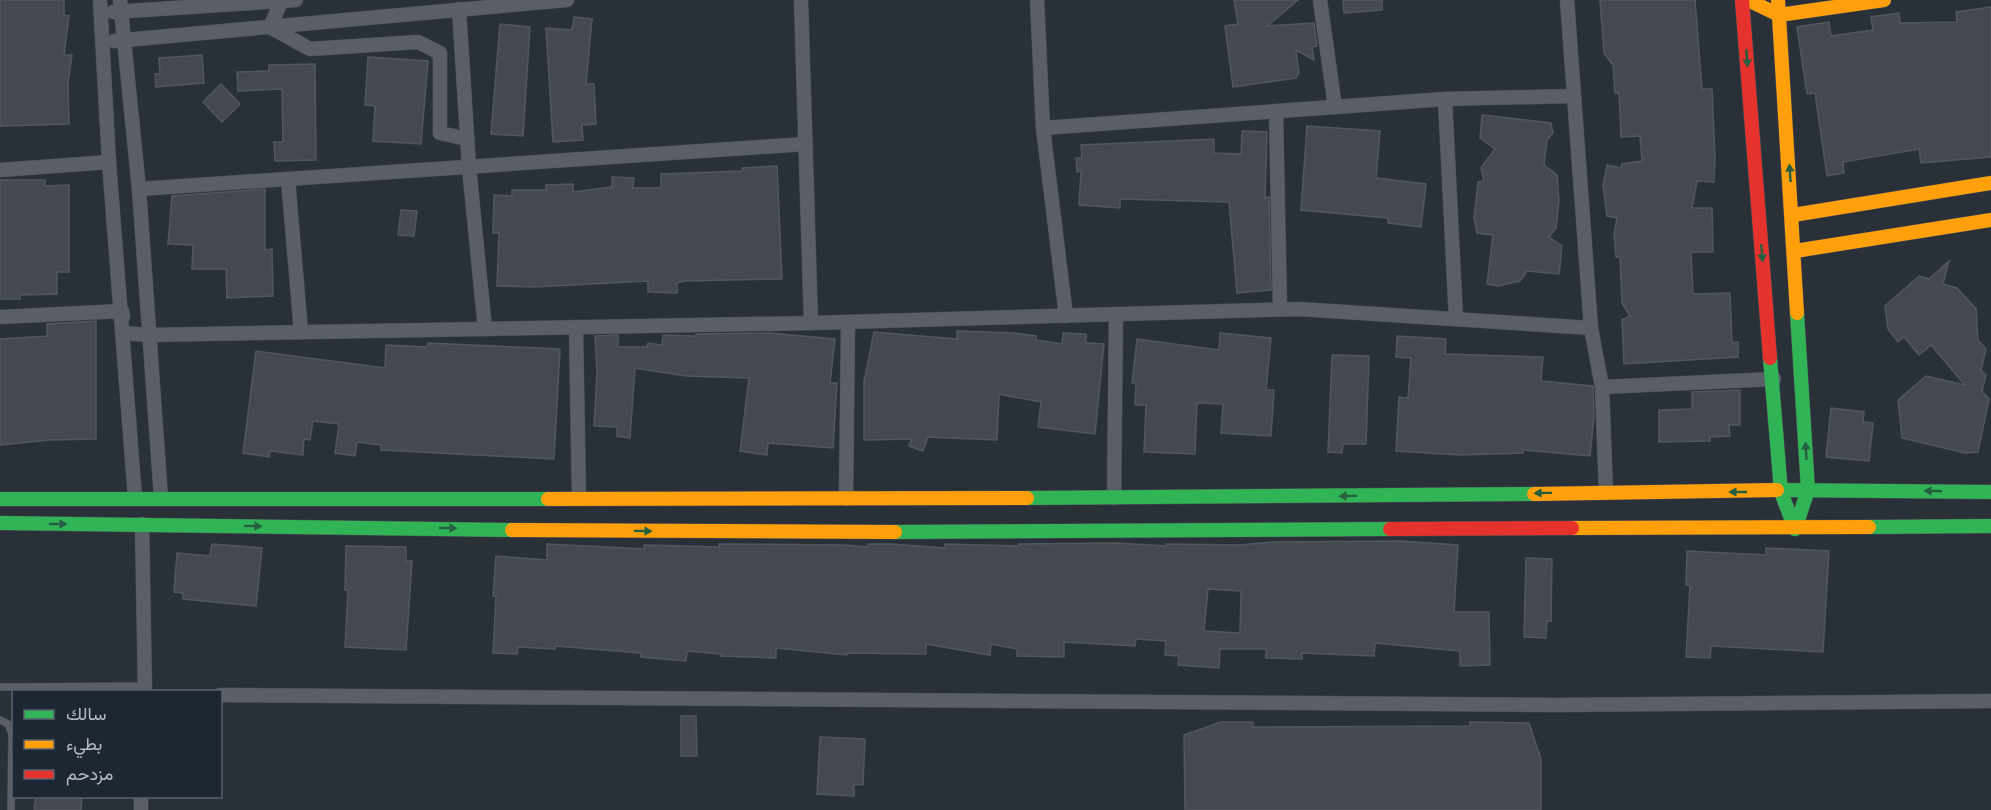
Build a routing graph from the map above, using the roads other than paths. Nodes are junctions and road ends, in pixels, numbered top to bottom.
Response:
1 (296, 0) edge
2 (567, 0) edge
3 (801, 0) edge
4 (1037, 0) edge
5 (1320, 0) edge
6 (1567, 0) edge
7 (1742, 0) edge
8 (1748, 0) edge
9 (1778, 0) edge
10 (1884, 0) edge
11 (282, 1) edge
12 (101, 6) edge
13 (121, 6) edge
14 (459, 9) junction
15 (1779, 15) junction
16 (270, 27) junction
17 (123, 40) junction
18 (103, 41) junction
19 (1574, 96) junction
20 (1445, 99) junction
21 (1335, 107) junction
22 (1276, 111) junction
23 (1043, 128) junction
24 (467, 139) junction
25 (805, 144) junction
26 (109, 162) junction
27 (469, 167) junction
28 (0, 170) edge
29 (288, 179) junction
30 (1991, 183) edge
31 (139, 189) junction
32 (1793, 215) junction
33 (1991, 220) edge
34 (1795, 251) junction
35 (1280, 309) junction
36 (122, 310) junction
37 (1116, 314) junction
38 (1066, 316) junction
39 (0, 317) edge
40 (1456, 319) junction
41 (848, 322) junction
42 (811, 323) junction
43 (576, 327) junction
44 (1591, 328) junction
45 (485, 329) junction
46 (301, 332) junction
47 (123, 333) junction
48 (148, 335) junction
49 (1774, 379) junction
50 (1602, 387) junction
51 (1808, 490) junction
52 (1605, 492) junction
53 (1781, 492) junction
54 (1991, 492) edge
55 (135, 498) junction
56 (161, 498) junction
57 (1114, 498) junction
58 (0, 499) edge
59 (579, 499) junction
60 (846, 499) junction
61 (0, 523) edge
62 (142, 524) junction
63 (1991, 526) edge
64 (1795, 529) junction
65 (0, 687) edge
66 (145, 689) edge
67 (222, 695) edge
68 (1991, 701) edge
69 (0, 720) edge
70 (11, 810) edge

1 - 11 street
2 - 14 street
3 - 25 street
4 - 23 street
5 - 21 street
6 - 19 street
7 -> 49 street
8 - 15 street
9 - 15 street
10 - 15 street
11 - 13 street
11 - 16 street
12 - 13 street
12 - 18 street
13 - 17 street
14 - 16 street
14 - 24 street
32 -> 15 street
16 - 17 street
16 - 24 street
17 - 18 street
17 - 31 street
18 - 26 street
19 - 20 street
19 - 44 street
20 - 21 street
20 - 40 street
21 - 22 street
22 - 23 street
22 - 35 street
23 - 38 street
24 - 27 street
25 - 27 street
25 - 42 street
26 - 28 street
26 - 36 street
27 - 29 street
27 - 45 street
29 - 31 street
29 - 46 street
30 - 32 street
31 - 48 street
32 - 34 street
33 - 34 street
51 -> 34 street
35 - 37 street
35 - 40 street
36 - 39 street
36 - 47 street
36 - 48 street
37 - 38 street
37 - 57 street
38 - 41 street
40 - 44 street
41 - 42 street
41 - 60 street
42 - 43 street
43 - 45 street
43 - 59 street
44 - 50 street
45 - 46 street
46 - 48 street
47 - 48 street
47 - 55 street
48 - 56 street
49 - 50 street
49 - 53 street
50 - 52 street
51 - 53 street
54 -> 51 street
51 - 64 street
53 -> 52 street
52 -> 57 street
53 - 64 street
55 - 56 street
55 - 58 street
56 - 59 street
57 - 60 street
59 - 60 street
61 -> 62 street
62 -> 64 street
62 - 66 street
63 - 64 street
65 - 66 lane
67 - 68 street
69 - 70 lane

